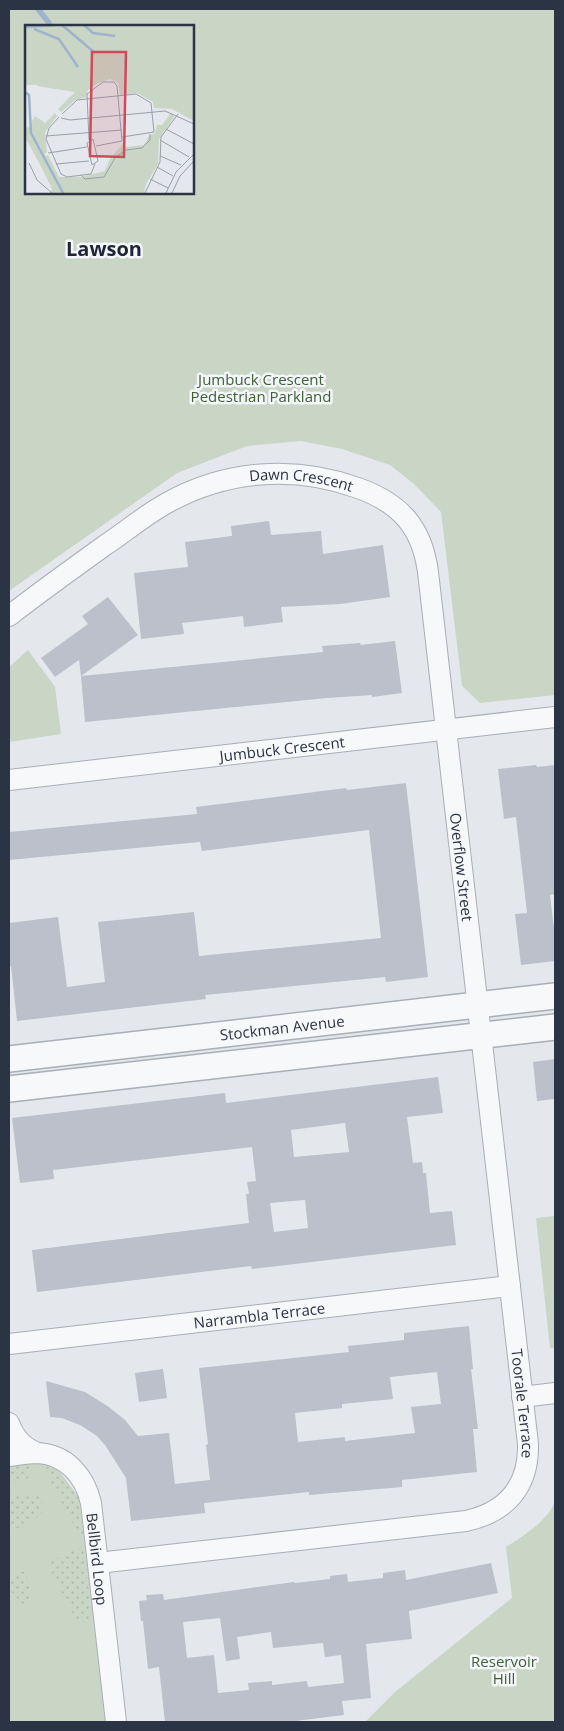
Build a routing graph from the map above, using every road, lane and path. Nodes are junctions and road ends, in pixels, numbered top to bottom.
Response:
1 (9, 616) edge
2 (555, 717) edge
3 (446, 729) junction
4 (9, 780) edge
5 (555, 996) edge
6 (477, 1005) junction
7 (555, 1027) edge
8 (481, 1035) junction
9 (9, 1059) edge
10 (9, 1090) edge
11 (510, 1286) junction
12 (9, 1344) edge
13 (555, 1394) edge
14 (522, 1397) junction
15 (9, 1423) edge
16 (38, 1453) junction
17 (9, 1456) edge
18 (98, 1563) junction
19 (116, 1722) edge

1 - 3 street, Dawn Crescent
2 - 3 street, Jumbuck Crescent
3 - 4 street, Jumbuck Crescent
3 - 6 street, Overflow Street
5 - 6 street, Stockman Avenue
6 - 8 street, Toorale Terrace
6 - 9 street, Stockman Avenue
7 - 8 street, Stockman Avenue
8 - 10 street, Stockman Avenue
8 - 11 street, Toorale Terrace
11 - 12 street, Narrambla Terrace
11 - 14 street, Toorale Terrace
13 - 14 street
14 - 18 street, Toorale Terrace
15 - 16 street
16 - 17 street, Bellbird Loop
16 - 18 street, Bellbird Loop
18 - 19 street, Bellbird Loop

